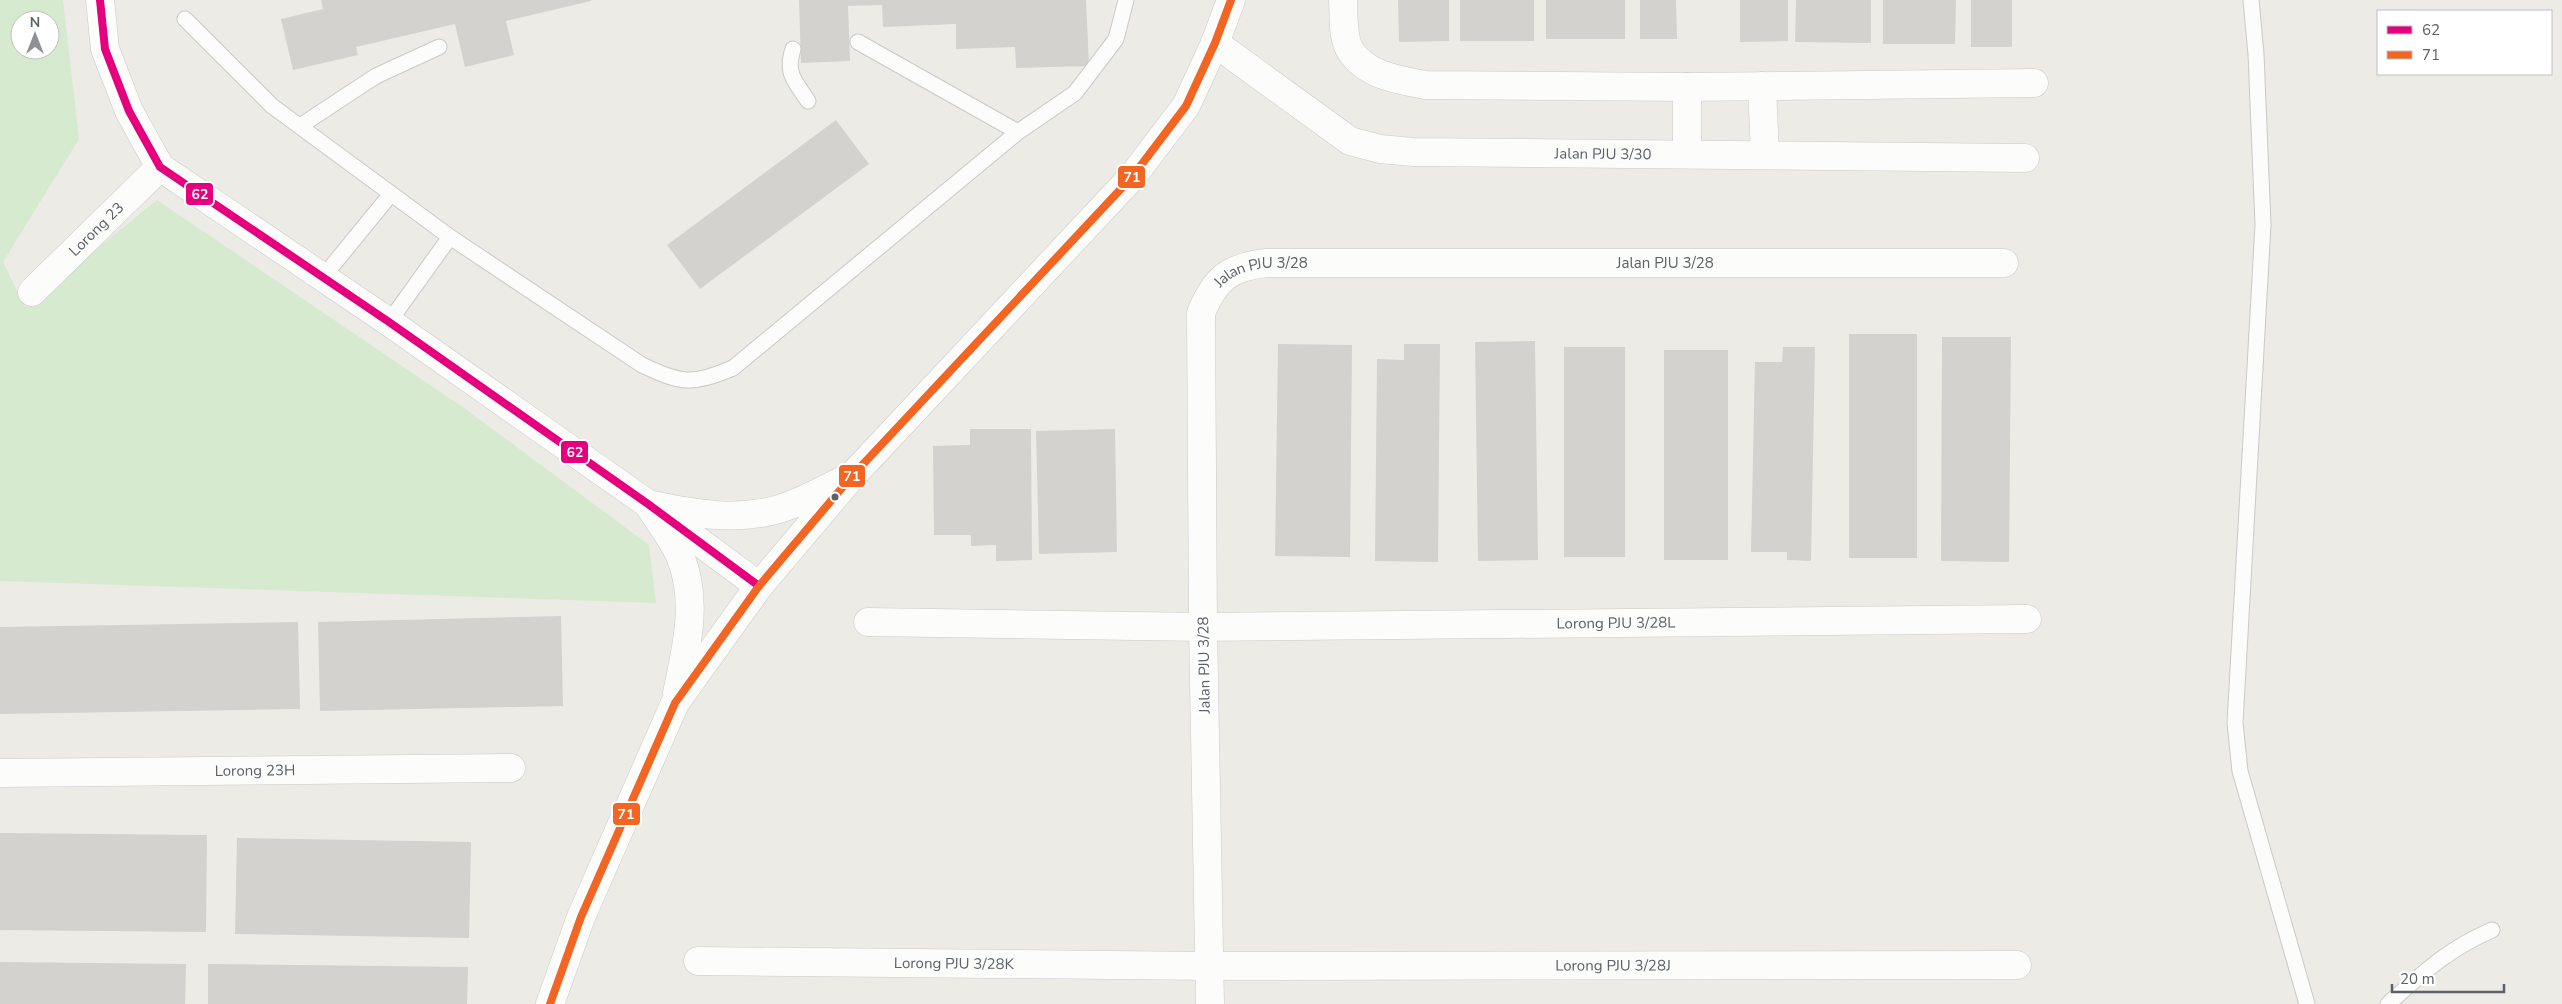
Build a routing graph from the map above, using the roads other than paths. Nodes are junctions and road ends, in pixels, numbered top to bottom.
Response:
1 (100, 0) edge
2 (1126, 0) edge
3 (1231, 0) edge
4 (1343, 0) edge
5 (2251, 0) edge
6 (185, 19) dead end
7 (858, 42) dead end
8 (1215, 43) junction
9 (439, 47) dead end
10 (793, 49) dead end
11 (2034, 83) dead end
12 (1687, 86) junction
13 (1762, 86) junction
14 (808, 101) dead end
15 (300, 126) junction
16 (1018, 132) junction
17 (1687, 154) junction
18 (1765, 155) junction
19 (2025, 158) dead end
20 (160, 167) junction
21 (391, 194) junction
22 (450, 237) junction
23 (2004, 264) dead end
24 (323, 276) junction
25 (32, 292) dead end
26 (390, 322) junction
27 (852, 476) junction
28 (648, 504) junction
29 (759, 586) junction
30 (2027, 619) dead end
31 (868, 622) dead end
32 (1203, 627) junction
33 (675, 703) junction
34 (511, 768) dead end
35 (0, 773) edge
36 (2492, 930) dead end
37 (698, 962) dead end
38 (2017, 965) dead end
39 (1210, 966) junction
40 (550, 1004) edge
41 (1210, 1004) edge
42 (2306, 1004) edge
43 (2388, 1004) edge

1 - 20 street
2 - 16 lane
3 - 8 street
4 - 12 street
5 - 42 lane
6 - 15 lane
7 - 16 lane
8 - 17 street, Jalan PJU 3/30
8 - 27 street
9 - 15 lane
10 - 14 lane
11 - 13 street
12 - 13 street
12 - 17 street
13 - 18 street
15 - 21 lane
16 - 22 lane
17 - 18 street, Jalan PJU 3/30
18 - 19 street, Jalan PJU 3/30
20 - 24 street
20 - 25 street, Lorong 23
21 - 22 lane
21 - 24 lane
22 - 26 lane
23 - 32 street, Jalan PJU 3/28
24 - 26 street
26 - 28 street
27 - 28 street
27 - 29 street
28 - 29 street
28 - 33 street
29 - 33 street
30 - 32 street, Lorong PJU 3/28L
31 - 32 street, Lorong PJU 3/28L
32 - 39 street, Jalan PJU 3/28
33 - 40 street
34 - 35 street, Lorong 23H
36 - 43 lane
37 - 39 street, Lorong PJU 3/28K
38 - 39 street, Lorong PJU 3/28J
39 - 41 street, Jalan PJU 3/28

